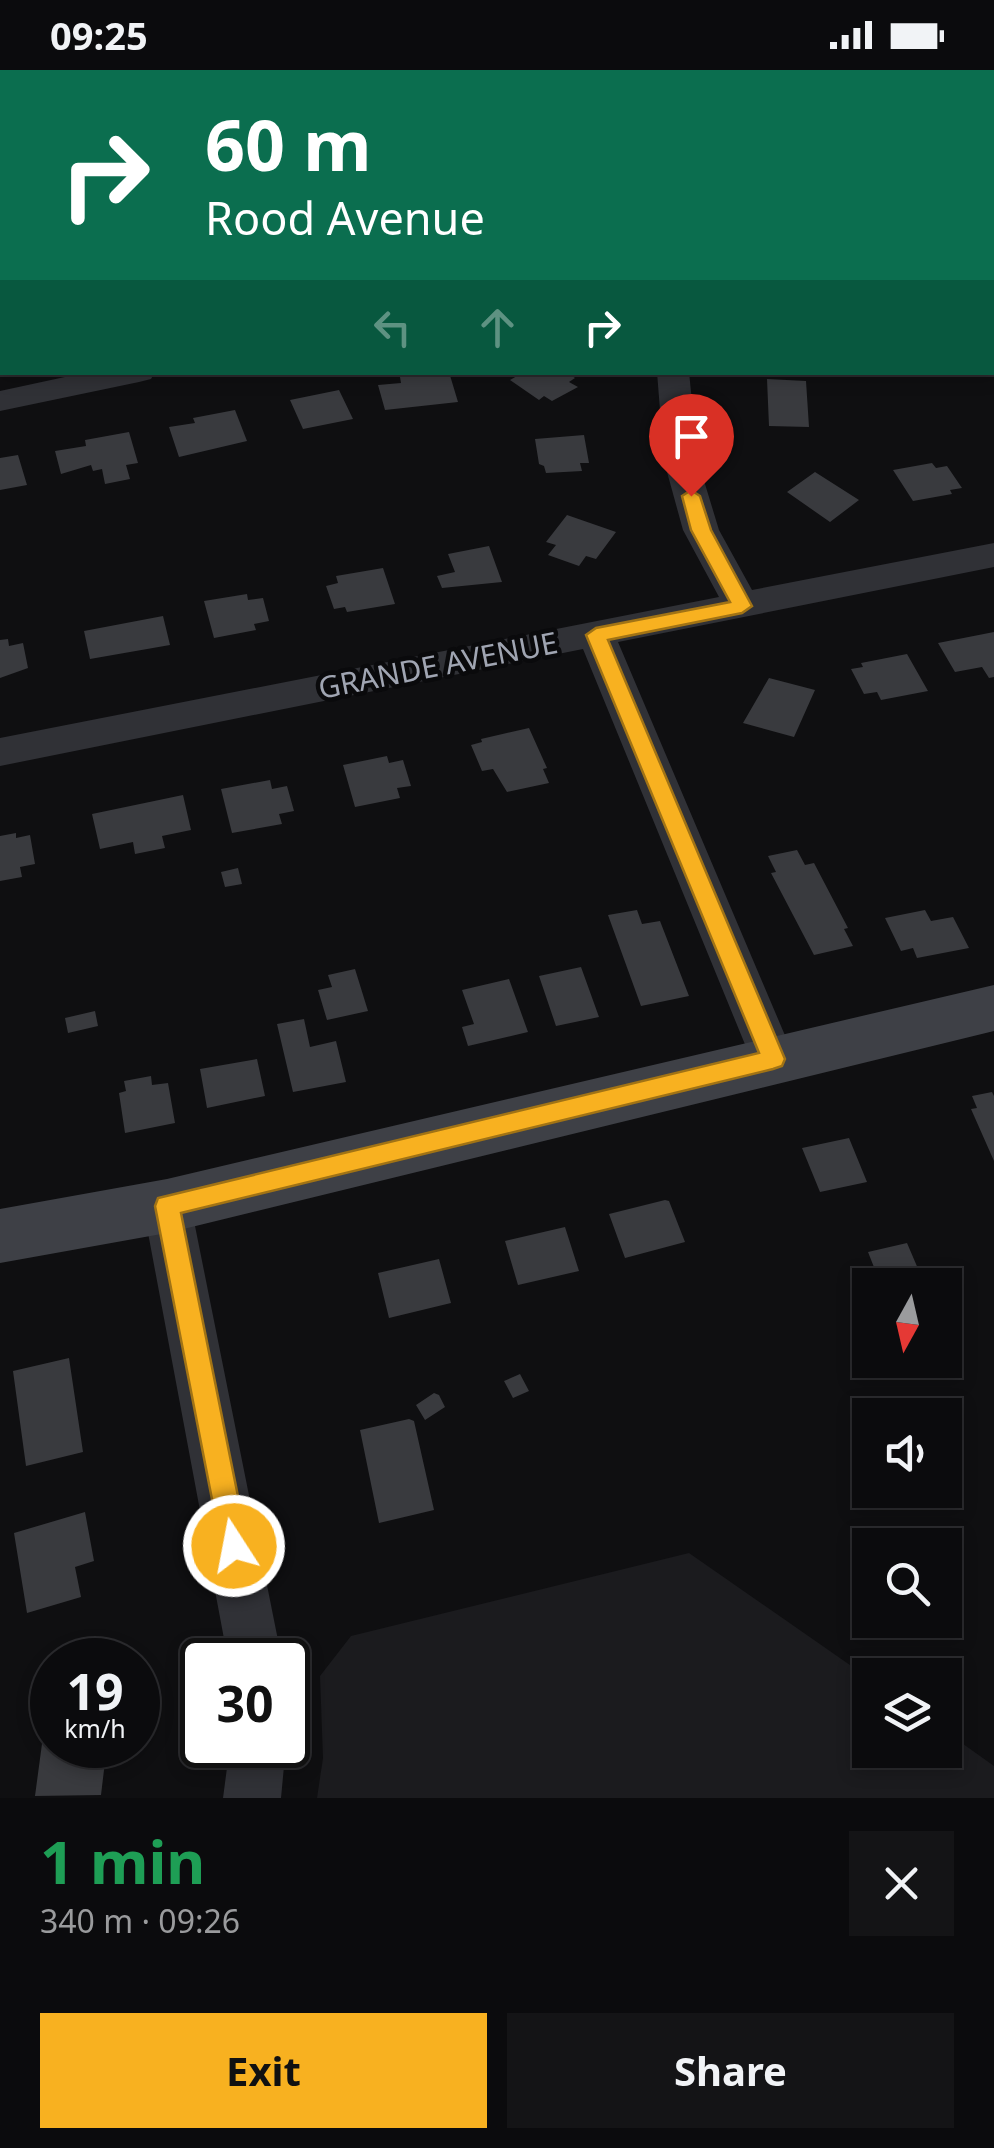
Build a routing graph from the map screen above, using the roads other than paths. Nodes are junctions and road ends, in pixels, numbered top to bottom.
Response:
1 (124, 375) edge
2 (674, 375) edge
3 (0, 400) edge
4 (994, 555) edge
5 (742, 606) junction
6 (596, 635) junction
7 (0, 752) edge
8 (994, 1008) edge
9 (773, 1059) junction
10 (167, 1206) junction
11 (0, 1236) edge
12 (252, 1638) edge
13 (255, 1768) edge
14 (252, 1798) edge

1 - 3 street
2 - 5 street
4 - 5 street, GRANDE AVENUE
5 - 6 street, GRANDE AVENUE
6 - 7 street, GRANDE AVENUE
6 - 9 street
8 - 9 street
9 - 10 street
10 - 11 street
10 - 12 street
13 - 14 street

